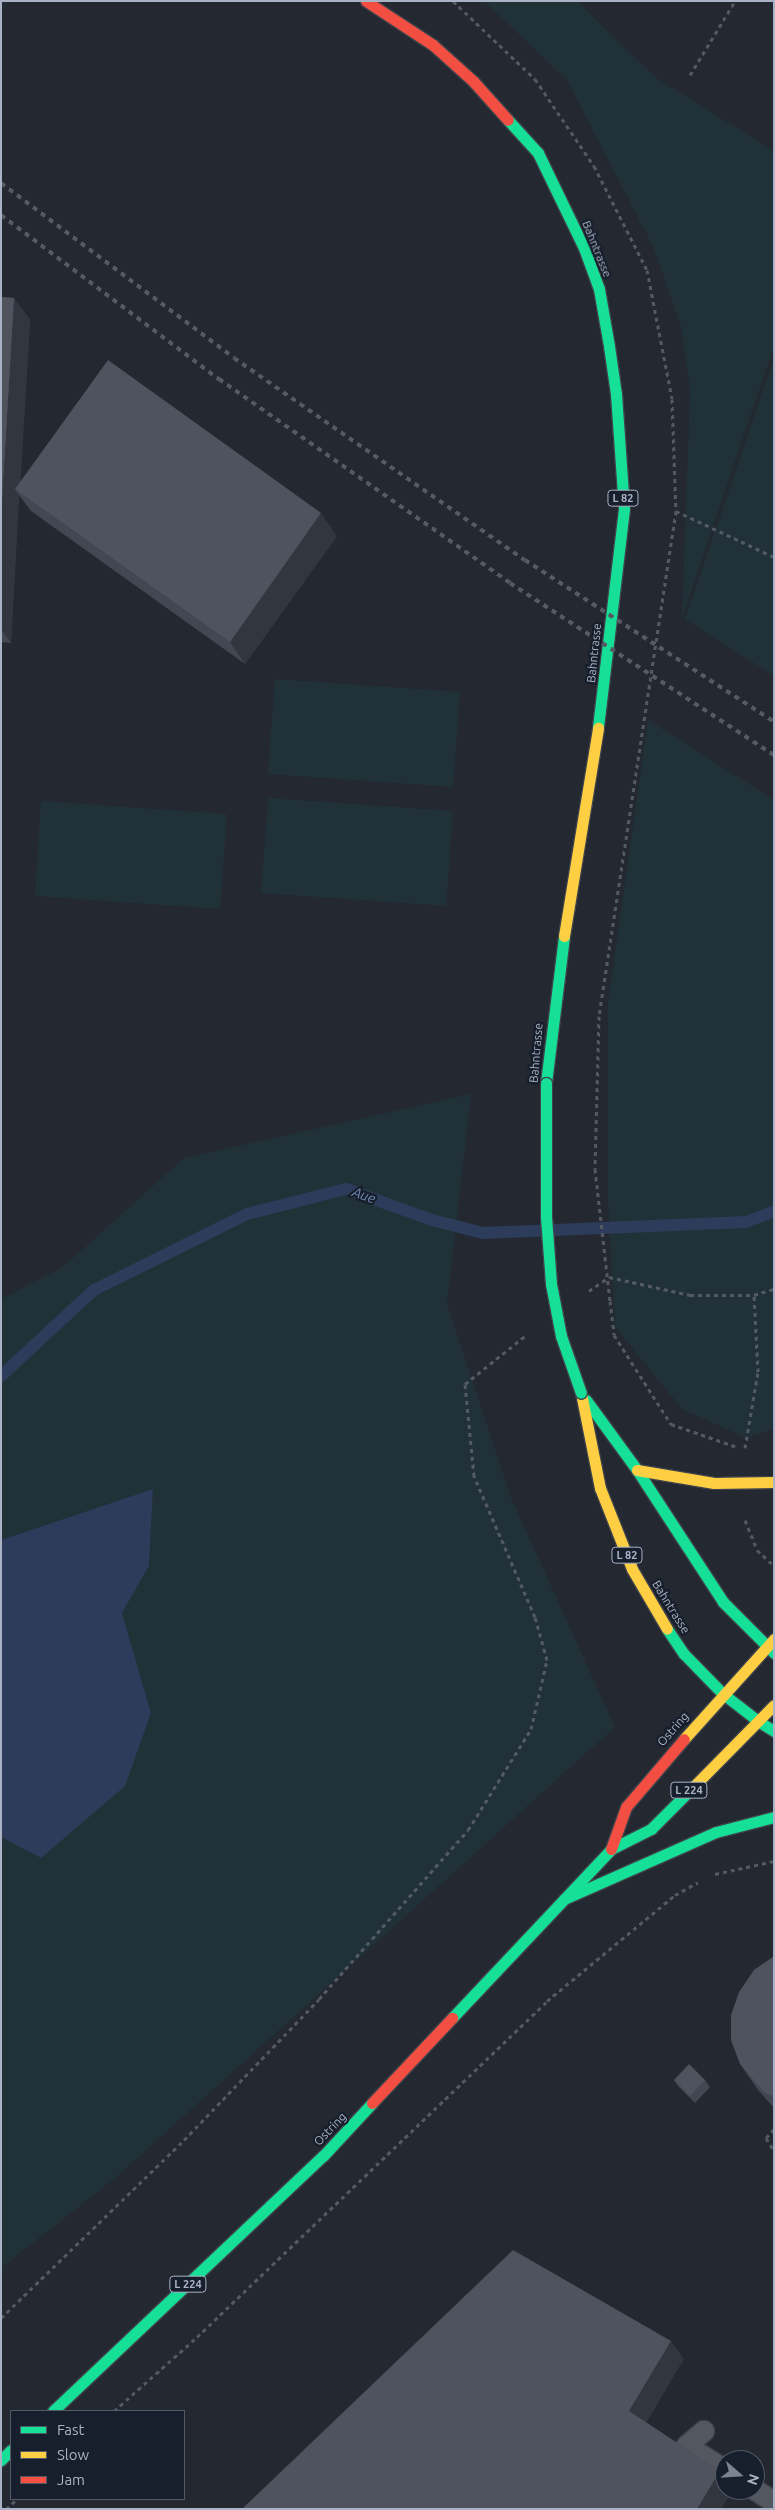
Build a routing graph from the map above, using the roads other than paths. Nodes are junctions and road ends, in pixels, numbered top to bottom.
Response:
1 (366, 1) edge
2 (581, 1393) junction
3 (637, 1470) junction
4 (774, 1482) edge
5 (771, 1646) edge
6 (722, 1693) junction
7 (774, 1704) edge
8 (758, 1721) junction
9 (774, 1732) edge
10 (774, 1817) edge
11 (611, 1849) junction
12 (560, 1901) junction
13 (54, 2410) edge
14 (704, 2431) dead end
15 (10, 2451) edge
16 (1, 2460) edge
17 (715, 2464) edge

1 - 2 main road, Bahntrasse / L 82, bridge
2 - 3 main road, Bahntrasse / L 82
2 - 6 main road, Bahntrasse / L 82
3 - 4 main road
3 - 5 main road, Bahntrasse / L 82
5 - 6 main road, Ostring / L 224
6 - 8 main road, Bahntrasse / L 82
6 - 11 main road, Ostring / L 224
7 - 8 main road, Ostring
8 - 9 main road, Bahntrasse
8 - 11 main road, Ostring / L 224
10 - 12 main road
11 - 12 main road, Ostring / L 224
12 - 13 main road, Ostring / L 224
14 - 17 lane
15 - 16 main road

